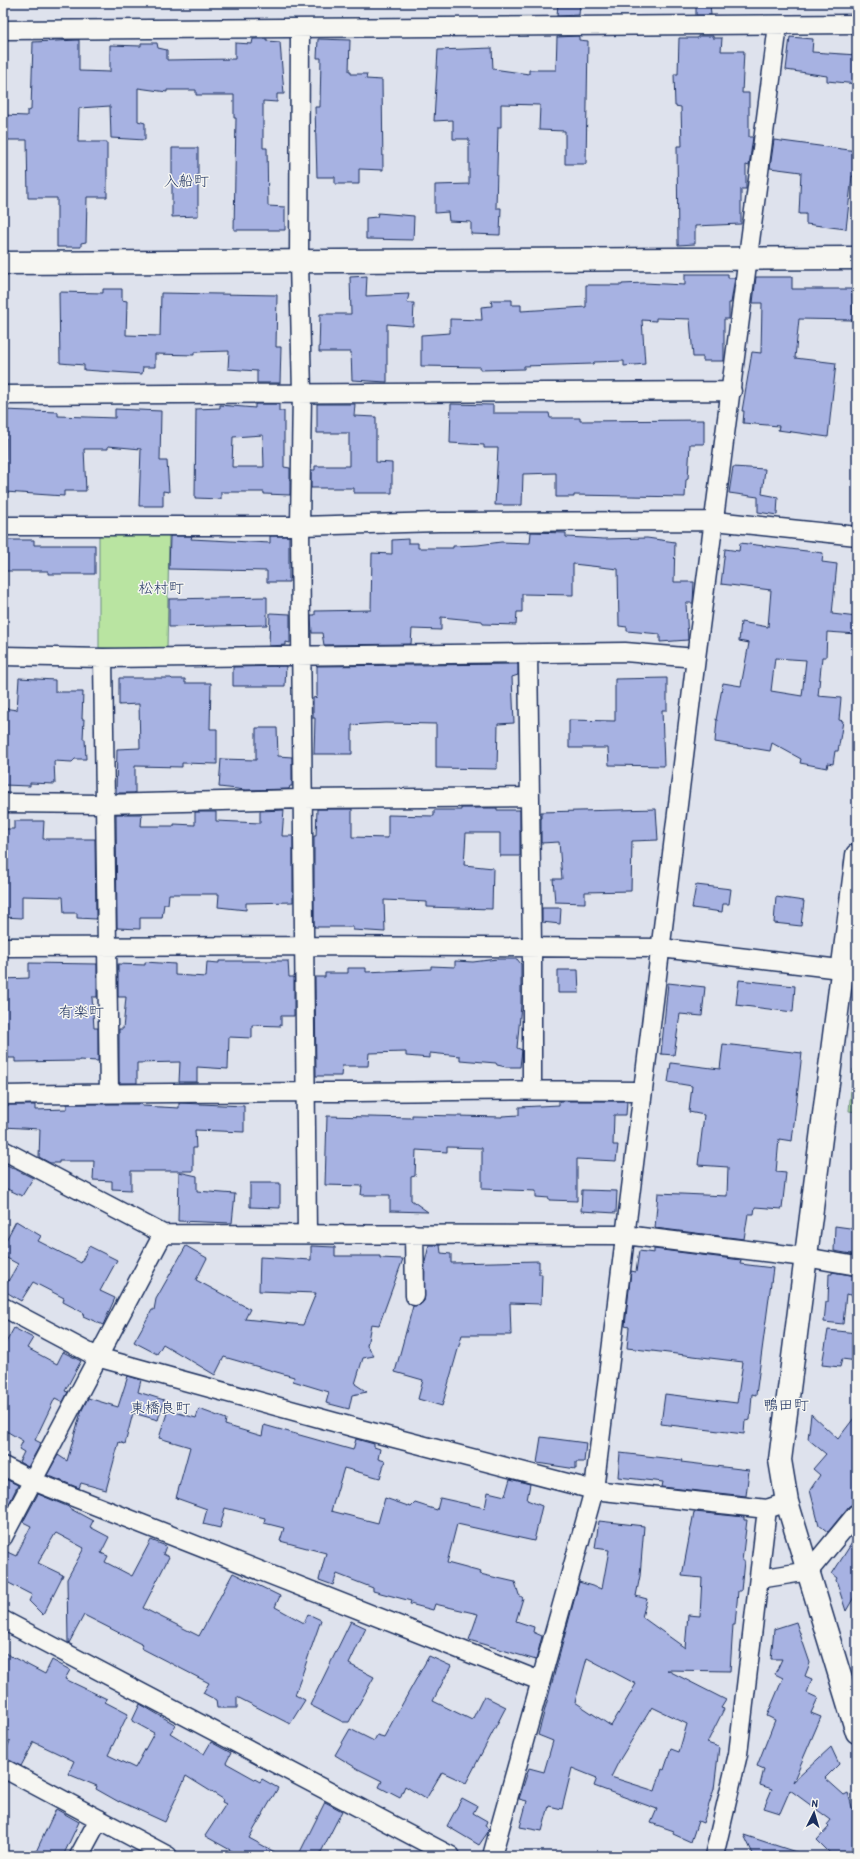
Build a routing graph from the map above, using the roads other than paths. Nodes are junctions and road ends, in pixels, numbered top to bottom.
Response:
1 (857, 24) edge
2 (778, 25) junction
3 (300, 28) junction
4 (3, 30) edge
5 (857, 258) edge
6 (749, 259) junction
7 (299, 261) junction
8 (3, 263) edge
9 (732, 391) junction
10 (302, 393) junction
11 (3, 394) edge
12 (715, 521) junction
13 (3, 526) edge
14 (300, 526) junction
15 (857, 536) edge
16 (528, 653) junction
17 (301, 655) junction
18 (3, 656) edge
19 (103, 658) junction
20 (696, 658) junction
21 (530, 797) junction
22 (303, 799) junction
23 (3, 803) edge
24 (104, 804) junction
25 (857, 855) edge
26 (305, 946) junction
27 (3, 947) edge
28 (108, 947) junction
29 (532, 947) junction
30 (661, 948) junction
31 (850, 970) edge
32 (532, 1089) junction
33 (642, 1091) junction
34 (109, 1092) junction
35 (306, 1092) junction
36 (3, 1095) edge
37 (3, 1150) edge
38 (163, 1234) junction
39 (307, 1234) junction
40 (414, 1234) junction
41 (625, 1235) junction
42 (805, 1257) junction
43 (857, 1266) edge
44 (415, 1296) dead end
45 (3, 1307) edge
46 (97, 1357) junction
47 (3, 1466) edge
48 (33, 1481) junction
49 (594, 1490) junction
50 (777, 1505) junction
51 (855, 1521) edge
52 (3, 1538) edge
53 (808, 1571) junction
54 (759, 1579) junction
55 (3, 1620) edge
56 (540, 1682) junction
57 (857, 1732) edge
58 (3, 1768) edge
59 (99, 1819) junction
60 (79, 1856) edge
61 (168, 1856) edge
62 (451, 1856) edge
63 (492, 1856) edge
64 (714, 1856) edge

1 - 2 street
2 - 3 street
2 - 6 street
3 - 4 street
3 - 7 street
5 - 6 street
6 - 7 street
6 - 9 street
7 - 8 street
7 - 10 street
9 - 10 street
9 - 12 street
10 - 11 street
10 - 14 street
12 - 14 street
12 - 15 street
12 - 20 street
13 - 14 street
14 - 17 street
16 - 17 street
16 - 20 street
16 - 21 street
17 - 19 street
17 - 22 street
18 - 19 street
19 - 24 street
20 - 30 street
21 - 22 street
21 - 29 street
22 - 24 street
22 - 26 street
23 - 24 street
24 - 28 street
25 - 31 street
26 - 28 street
26 - 29 street
26 - 35 street
27 - 28 street
28 - 34 street
29 - 30 street
29 - 32 street
30 - 31 street
30 - 33 street
31 - 42 street
32 - 33 street
32 - 35 street
33 - 41 street
34 - 35 street
34 - 36 street
35 - 39 street
37 - 38 street
38 - 39 street
38 - 46 street
39 - 40 street
40 - 41 street
40 - 44 street
41 - 42 street
41 - 49 street
42 - 43 street
42 - 50 street
45 - 46 street
46 - 48 street
46 - 49 street
47 - 48 street
48 - 52 street
48 - 56 street
49 - 50 street
49 - 56 street
50 - 53 street
50 - 54 street
51 - 53 street
53 - 54 street
53 - 57 street
54 - 64 street
55 - 62 street
56 - 63 street
58 - 59 street
59 - 60 street
59 - 61 street

